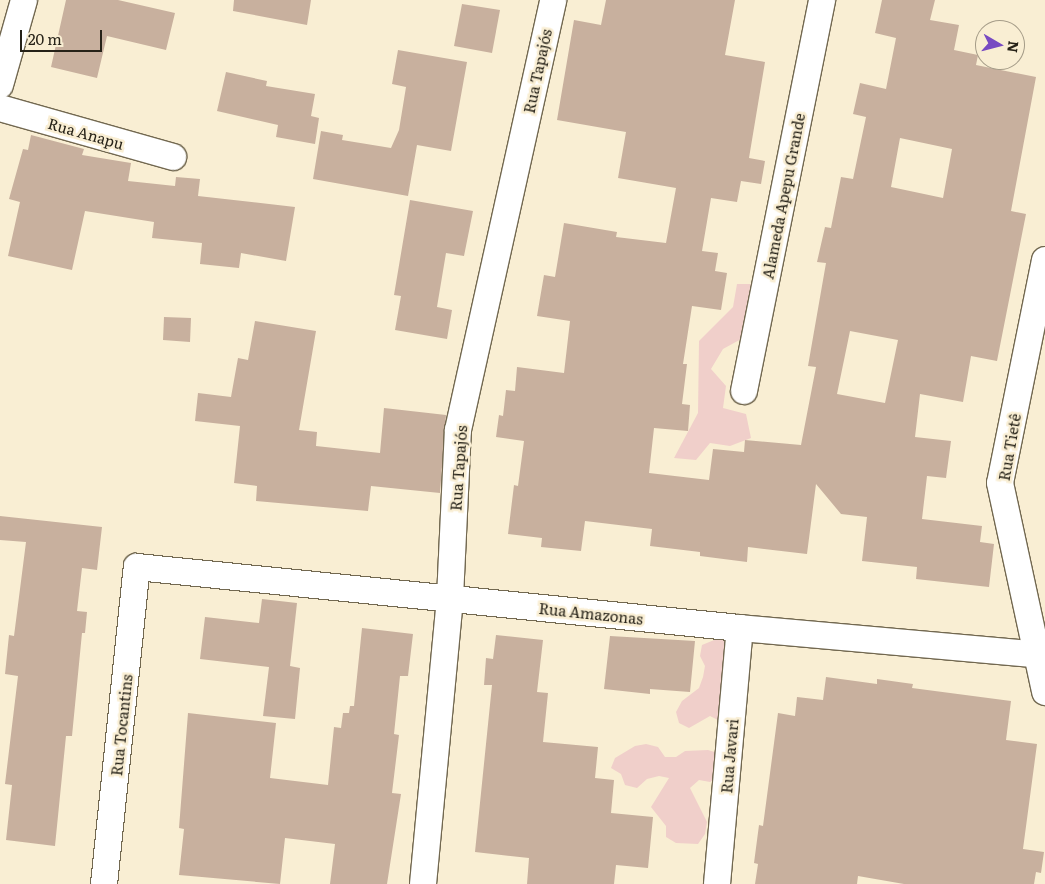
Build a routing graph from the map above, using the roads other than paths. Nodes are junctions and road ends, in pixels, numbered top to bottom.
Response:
1 (24, 0) edge
2 (553, 0) edge
3 (822, 0) edge
4 (0, 85) edge
5 (0, 108) edge
6 (173, 157) dead end
7 (1045, 260) edge
8 (744, 391) dead end
9 (137, 567) joint
10 (450, 598) junction
11 (740, 628) junction
12 (1041, 654) edge
13 (1045, 692) edge
14 (104, 884) edge
15 (423, 884) edge
16 (717, 884) edge

1 - 4 street
2 - 10 street, Rua Tapajós
3 - 8 street, Alameda Apepu Grande
5 - 6 street, Rua Anapu
7 - 12 street, Rua Tietê
9 - 10 street, Rua Amazonas
9 - 14 street, Rua Tocantins
10 - 11 street, Rua Amazonas
10 - 15 street, Rua Tapajós
11 - 12 street, Rua Amazonas
11 - 16 street, Rua Javari
12 - 13 street, Rua Tietê

